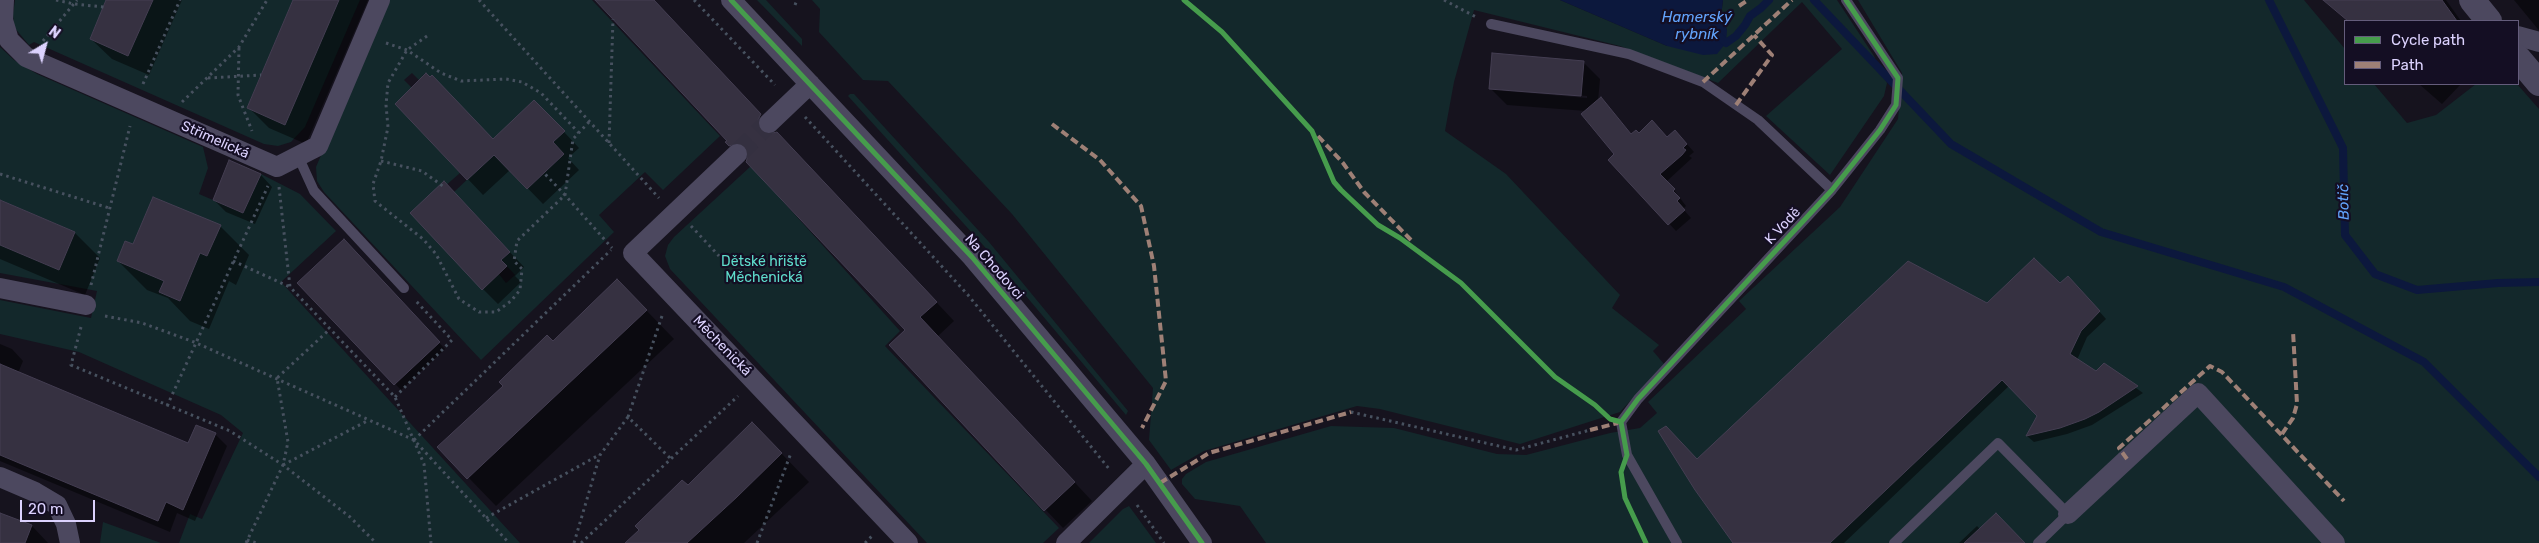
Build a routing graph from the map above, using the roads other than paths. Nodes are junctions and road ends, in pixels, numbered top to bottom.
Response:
1 (4, 0) edge
2 (380, 0) edge
3 (731, 0) edge
4 (1846, 0) edge
5 (2472, 0) edge
6 (2488, 20) edge
7 (1491, 24) road end
8 (2519, 36) edge
9 (2539, 42) edge
10 (2519, 59) edge
11 (2539, 83) edge
12 (810, 84) junction
13 (769, 123) tunnel mouth
14 (737, 154) tunnel mouth
15 (298, 156) junction
16 (1832, 190) junction
17 (0, 288) edge
18 (407, 291) road end
19 (85, 309) road end
20 (1146, 464) junction
21 (0, 477) edge
22 (2068, 514) junction
23 (70, 543) edge
24 (908, 543) edge
25 (1066, 543) edge
26 (1202, 543) edge
27 (1677, 543) edge
28 (1894, 543) edge
29 (2038, 543) edge
30 (2335, 543) edge

1 - 15 street, Střimelická
2 - 15 street
3 - 12 street, Na Chodovci
4 - 16 lane, K Vodě
5 - 6 street
7 - 16 lane
8 - 9 street
10 - 11 street
12 - 13 street
12 - 20 street, Na Chodovci
14 - 24 street, Měchenická
15 - 18 lane
16 - 27 lane, K Vodě
17 - 19 street
20 - 25 street
20 - 26 street, Na Chodovci
21 - 23 street
22 - 28 lane
22 - 29 lane
22 - 30 street

